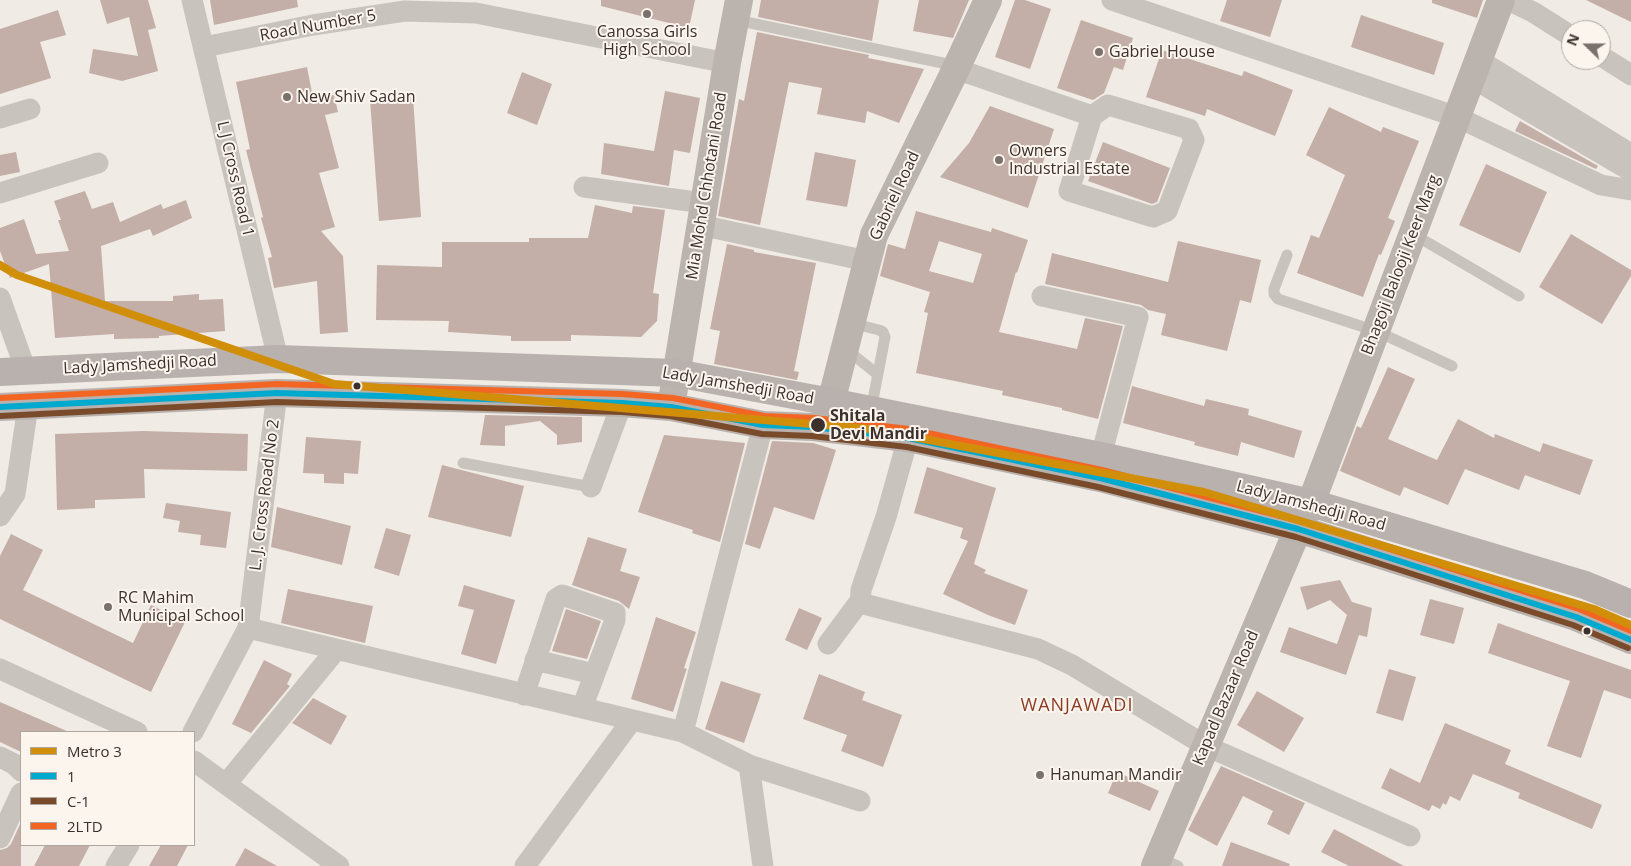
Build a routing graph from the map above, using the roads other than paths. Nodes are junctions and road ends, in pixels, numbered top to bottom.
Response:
1 (192, 0) edge
2 (988, 0) edge
3 (1112, 0) edge
4 (1501, 0) edge
5 (1508, 0) edge
6 (738, 10) edge
7 (1561, 30) edge
8 (204, 47) junction
9 (1611, 62) edge
10 (727, 63) junction
11 (957, 68) junction
12 (1476, 69) junction
13 (1631, 75) edge
14 (30, 109) dead end
15 (1092, 116) junction
16 (1457, 117) junction
17 (0, 118) edge
18 (1631, 154) edge
19 (98, 163) dead end
20 (1631, 171) edge
21 (584, 188) dead end
22 (1631, 190) edge
23 (0, 193) edge
24 (702, 214) junction
25 (1413, 234) junction
26 (1287, 255) dead end
27 (867, 260) junction
28 (1042, 296) dead end
29 (1519, 296) dead end
30 (0, 298) edge
31 (1376, 331) junction
32 (848, 336) junction
33 (278, 358) junction
34 (1452, 366) dead end
35 (13, 372) edge
36 (676, 373) junction
37 (877, 374) junction
38 (277, 393) junction
39 (831, 402) junction
40 (622, 403) junction
41 (28, 406) junction
42 (0, 407) edge
43 (671, 407) junction
44 (870, 410) junction
45 (763, 425) junction
46 (908, 438) junction
47 (1101, 456) junction
48 (463, 463) dead end
49 (591, 487) joint
50 (1311, 503) junction
51 (0, 516) edge
52 (1298, 529) junction
53 (860, 603) junction
54 (1631, 604) edge
55 (248, 628) junction
56 (1631, 640) edge
57 (828, 644) dead end
58 (336, 650) junction
59 (535, 660) junction
60 (0, 669) edge
61 (594, 674) junction
62 (524, 694) junction
63 (582, 708) junction
64 (632, 720) junction
65 (136, 731) edge
66 (194, 731) edge
67 (683, 732) junction
68 (1206, 746) junction
69 (0, 757) edge
70 (195, 762) edge
71 (749, 765) junction
72 (20, 770) edge
73 (226, 784) junction
74 (20, 795) edge
75 (860, 801) dead end
76 (1410, 836) dead end
77 (0, 838) edge
78 (128, 846) edge
79 (1164, 863) edge
80 (116, 866) edge
81 (339, 866) edge
82 (524, 866) edge
83 (763, 866) edge

1 - 8 street, L J Cross Road 1
2 - 11 street, Gabriel Road
3 - 16 street
4 - 12 street, Bhagoji Balooji Keer Marg
5 - 7 street
6 - 10 street, Mia Mohd Chhotani Road
6 - 11 lane
8 - 10 street, Road Number 5
8 - 33 street, L J Cross Road 1
9 - 13 street
10 - 24 street, Mia Mohd Chhotani Road
11 - 15 street
11 - 27 street, Gabriel Road
12 - 16 street, Bhagoji Balooji Keer Marg
12 - 18 street
12 - 20 street
14 - 17 street
15 - 15 street
16 - 22 street
16 - 25 street, Bhagoji Balooji Keer Marg
19 - 23 street
21 - 24 street
24 - 27 street
24 - 36 street, Mia Mohd Chhotani Road
25 - 29 lane
25 - 31 street, Bhagoji Balooji Keer Marg
26 - 31 lane
27 - 32 street, Gabriel Road
28 - 47 street
30 - 35 street
31 - 34 lane
31 - 50 street, Bhagoji Balooji Keer Marg
32 - 37 lane
32 - 37 lane
32 - 39 street, Gabriel Road
33 - 35 main road, Lady Jamshedji Road
33 - 36 main road, Lady Jamshedji Road
36 - 39 main road, Lady Jamshedji Road
36 - 43 street, Mia Mohd Chhotani Road
37 - 44 lane
38 - 40 main road, Lady Jamshedji Road
38 - 41 main road, Lady Jamshedji Road
38 - 55 street, L. J. Cross Road No 2
39 - 44 main road, Lady Jamshedji Road
40 - 43 main road, Lady Jamshedji Road
40 - 49 street
41 - 42 main road, Lady Jamshedji Road
41 - 51 street
43 - 45 main road, Lady Jamshedji Road
44 - 47 main road, Lady Jamshedji Road
45 - 46 main road, Lady Jamshedji Road
45 - 67 street
46 - 52 main road, Lady Jamshedji Road
46 - 53 street
47 - 50 main road, Lady Jamshedji Road
48 - 49 lane
50 - 52 street, Bhagoji Balooji Keer Marg
50 - 54 main road, Lady Jamshedji Road
52 - 56 main road, Lady Jamshedji Road
52 - 68 street, Kapad Bazaar Road
53 - 57 street
53 - 68 street
55 - 58 street
55 - 66 street, L. J. Cross Road No 2
58 - 62 street
58 - 73 street
59 - 61 street
59 - 61 street
59 - 62 street
60 - 65 street
61 - 63 street
62 - 63 street
63 - 64 street
64 - 67 street
64 - 82 street
67 - 71 street
68 - 76 street
68 - 79 street, Kapad Bazaar Road
69 - 72 street
70 - 73 street
71 - 75 street
71 - 83 street
73 - 81 street
74 - 77 street
78 - 80 street

